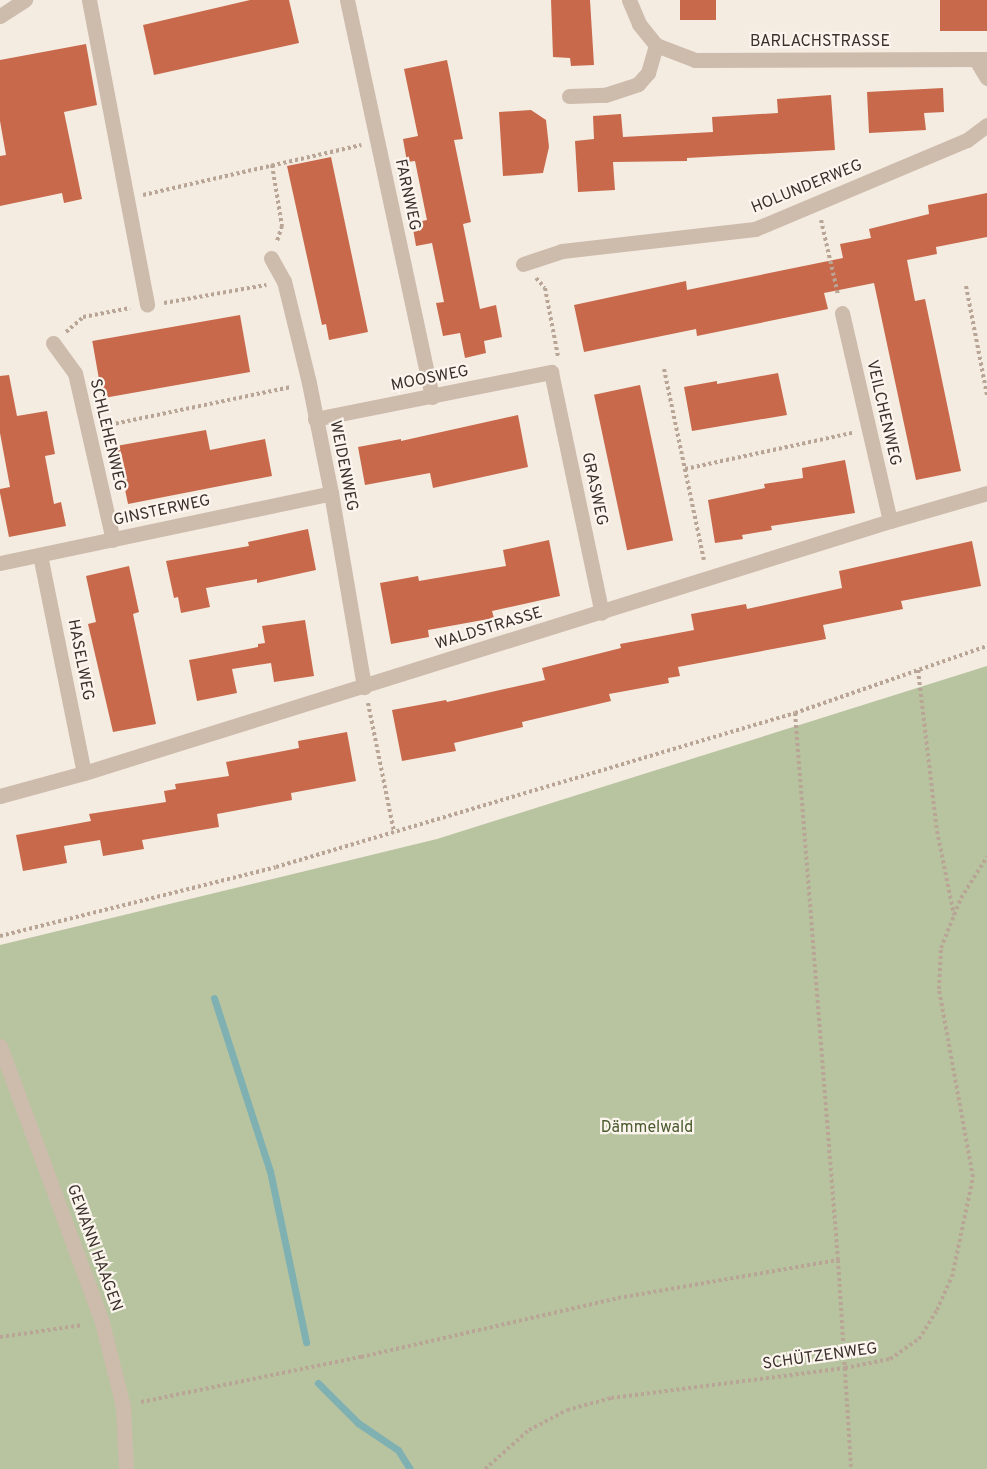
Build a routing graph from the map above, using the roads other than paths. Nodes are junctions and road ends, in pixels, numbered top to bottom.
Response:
1 (25, 0) edge
2 (89, 0) edge
3 (347, 0) edge
4 (629, 0) edge
5 (0, 16) edge
6 (657, 45) junction
7 (982, 59) edge
8 (987, 78) edge
9 (569, 96) dead end
10 (987, 125) edge
11 (271, 258) road end
12 (523, 264) road end
13 (147, 305) dead end
14 (842, 313) road end
15 (54, 343) dead end
16 (551, 372) joint
17 (432, 397) junction
18 (315, 419) junction
19 (331, 493) junction
20 (987, 493) edge
21 (890, 521) junction
22 (113, 540) junction
23 (40, 555) junction
24 (0, 563) edge
25 (602, 613) junction
26 (364, 687) junction
27 (84, 773) junction
28 (0, 796) edge
29 (0, 1046) edge
30 (126, 1469) edge

1 - 5 street
2 - 13 street
3 - 17 street, FARNWEG
4 - 6 street, BARLACHSTRASSE
6 - 7 street, BARLACHSTRASSE
6 - 9 street
7 - 8 street
10 - 12 street, HOLUNDERWEG
11 - 18 street, WEIDENWEG
14 - 21 street, VEILCHENWEG
15 - 22 street, SCHLEHENWEG
16 - 17 street, MOOSWEG
16 - 25 street, GRASWEG
17 - 18 street, MOOSWEG
18 - 19 street, WEIDENWEG
19 - 22 street, GINSTERWEG
19 - 26 street, WEIDENWEG
20 - 21 street, WALDSTRASSE
21 - 25 street, WALDSTRASSE
22 - 23 street, GINSTERWEG
23 - 24 street, GINSTERWEG
23 - 27 street, HASELWEG
25 - 26 street, WALDSTRASSE
26 - 27 street, WALDSTRASSE
27 - 28 street, WALDSTRASSE
29 - 30 street, GEWANN HAAGEN

